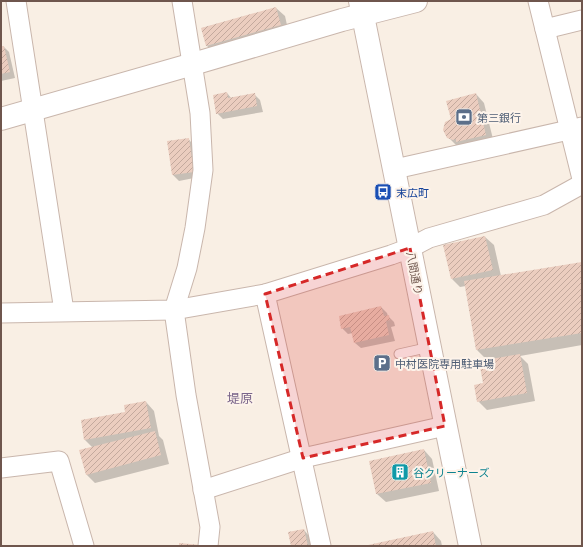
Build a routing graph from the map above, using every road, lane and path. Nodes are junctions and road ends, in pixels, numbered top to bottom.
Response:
1 (16, 1) edge
2 (182, 1) edge
3 (416, 1) edge
4 (538, 1) edge
5 (365, 6) edge
6 (582, 20) edge
7 (545, 29) junction
8 (193, 64) junction
9 (32, 109) junction
10 (1, 119) edge
11 (576, 128) edge
12 (395, 169) junction
13 (582, 179) edge
14 (582, 184) edge
15 (410, 248) junction
16 (266, 294) junction
17 (174, 310) junction
18 (64, 311) junction
19 (1, 313) edge
20 (430, 347) junction
21 (399, 354) dead end
22 (445, 426) junction
23 (303, 458) junction
24 (1, 468) edge
25 (203, 490) junction
26 (84, 546) edge
27 (208, 546) edge
28 (322, 546) edge
29 (470, 546) edge

1 - 9 street
2 - 8 street
3 - 5 street
4 - 7 street
5 - 8 street
5 - 12 street, 八間通り
6 - 7 street
7 - 11 street
8 - 9 street
8 - 17 street
9 - 10 street
9 - 18 street
11 - 12 street
11 - 13 street
12 - 15 street, 八間通り
14 - 15 street
15 - 16 street
15 - 20 street, 八間通り
16 - 17 street
16 - 23 street
17 - 18 street
17 - 25 street
18 - 19 street
20 - 21 lane
20 - 22 street, 八間通り
22 - 23 street
22 - 29 street, 八間通り
23 - 25 street
23 - 28 street
24 - 26 street
25 - 27 street

